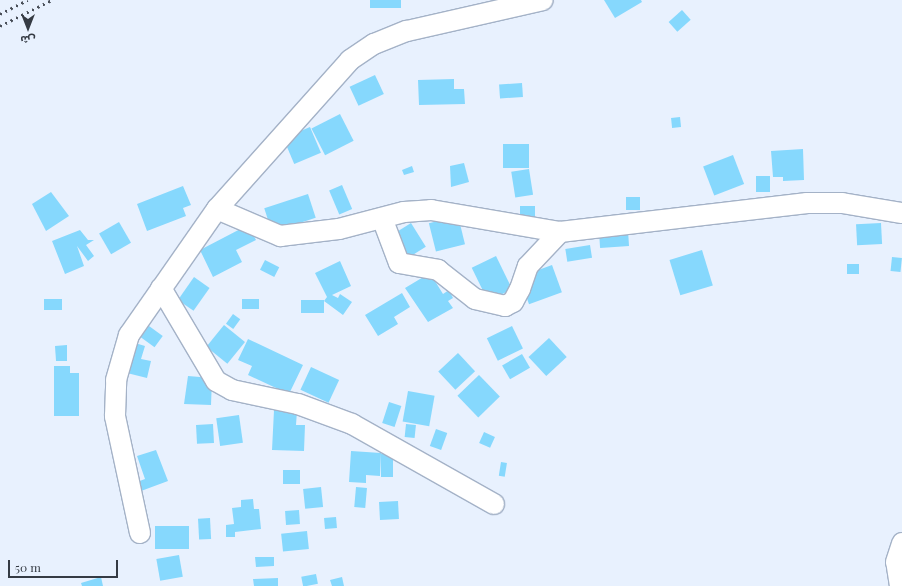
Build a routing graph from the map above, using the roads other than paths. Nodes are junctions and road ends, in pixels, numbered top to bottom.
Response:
1 (543, 0) edge
2 (217, 209) junction
3 (902, 212) edge
4 (382, 218) junction
5 (560, 232) junction
6 (161, 288) junction
7 (494, 504) dead end
8 (140, 533) dead end
9 (902, 542) edge
10 (900, 586) edge

1 - 2 street
2 - 4 street
2 - 6 street
3 - 5 street
4 - 5 street
4 - 5 street
6 - 7 street
6 - 8 street
9 - 10 street

